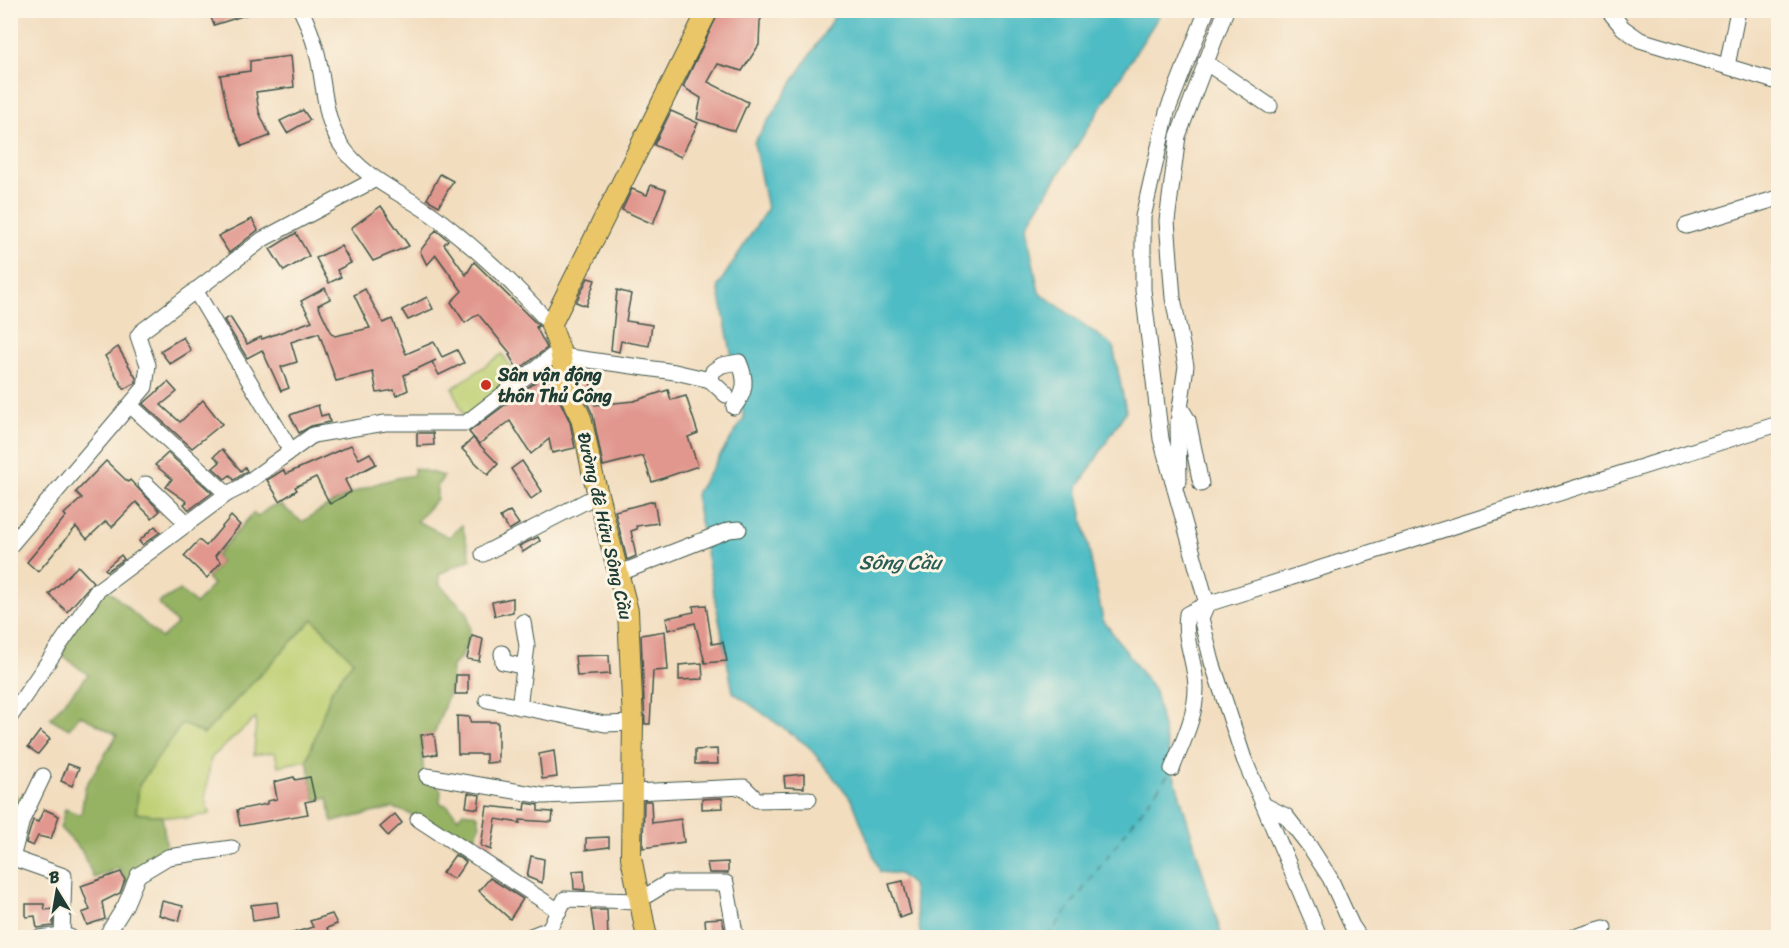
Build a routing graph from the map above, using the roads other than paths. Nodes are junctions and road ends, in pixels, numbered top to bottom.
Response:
1 (301, 10) edge
2 (708, 10) edge
3 (1207, 10) edge
4 (1226, 10) edge
5 (1608, 10) edge
6 (1738, 10) edge
7 (1206, 62) junction
8 (1727, 66) junction
9 (1779, 82) edge
10 (1270, 106) dead end
11 (1158, 150) junction
12 (1174, 157) junction
13 (374, 180) junction
14 (1779, 198) edge
15 (1686, 226) dead end
16 (195, 290) junction
17 (551, 325) junction
18 (561, 353) junction
19 (710, 380) junction
20 (131, 406) junction
21 (1182, 410) junction
22 (1779, 424) edge
23 (291, 451) junction
24 (146, 484) dead end
25 (1201, 484) dead end
26 (227, 494) junction
27 (598, 495) junction
28 (1179, 498) junction
29 (188, 525) junction
30 (739, 529) dead end
31 (10, 546) edge
32 (483, 554) dead end
33 (620, 573) junction
34 (1207, 604) junction
35 (523, 622) dead end
36 (502, 653) dead end
37 (525, 667) junction
38 (487, 700) dead end
39 (519, 706) junction
40 (10, 717) edge
41 (633, 723) junction
42 (1172, 769) dead end
43 (43, 776) dead end
44 (427, 776) dead end
45 (632, 790) junction
46 (809, 799) dead end
47 (1264, 805) junction
48 (418, 819) dead end
49 (232, 848) dead end
50 (11, 857) edge
51 (638, 901) junction
52 (559, 911) junction
53 (1604, 928) dead end
54 (67, 936) edge
55 (38, 938) edge
56 (105, 938) edge
57 (526, 938) edge
58 (647, 938) edge
59 (736, 938) edge
60 (1320, 938) edge
61 (1360, 938) edge
62 (1571, 938) edge

1 - 13 street
2 - 17 main road
3 - 11 street
4 - 7 street
5 - 8 street
6 - 8 street
7 - 10 street
7 - 12 street
8 - 9 street
11 - 12 street
11 - 28 street
12 - 21 street
13 - 16 street
13 - 17 street
14 - 15 street
16 - 20 street
16 - 23 street
17 - 18 main road, Đường đê Hữu Sông Cầu
18 - 19 street
18 - 23 street
18 - 27 main road, Đường đê Hữu Sông Cầu
19 - 19 street
20 - 26 street
20 - 31 street
21 - 25 street
21 - 28 street
22 - 34 street
23 - 26 street
24 - 29 street
26 - 29 street
27 - 32 street
27 - 33 main road, Đường đê Hữu Sông Cầu
28 - 34 street
29 - 40 street
30 - 33 street
33 - 41 main road, Đường đê Hữu Sông Cầu
34 - 42 street
34 - 47 street
35 - 37 street
36 - 37 street
37 - 39 street
38 - 39 street
39 - 41 street
41 - 45 main road, Đường đê Hữu Sông Cầu
43 - 50 street
44 - 45 street
45 - 46 street
45 - 51 main road, Đường đê Hữu Sông Cầu
47 - 60 street
47 - 61 street
48 - 52 street
49 - 56 street
50 - 54 street
51 - 52 street
51 - 58 main road, Đường đê Hữu Sông Cầu
51 - 59 street
52 - 57 street
53 - 62 street
54 - 55 street

